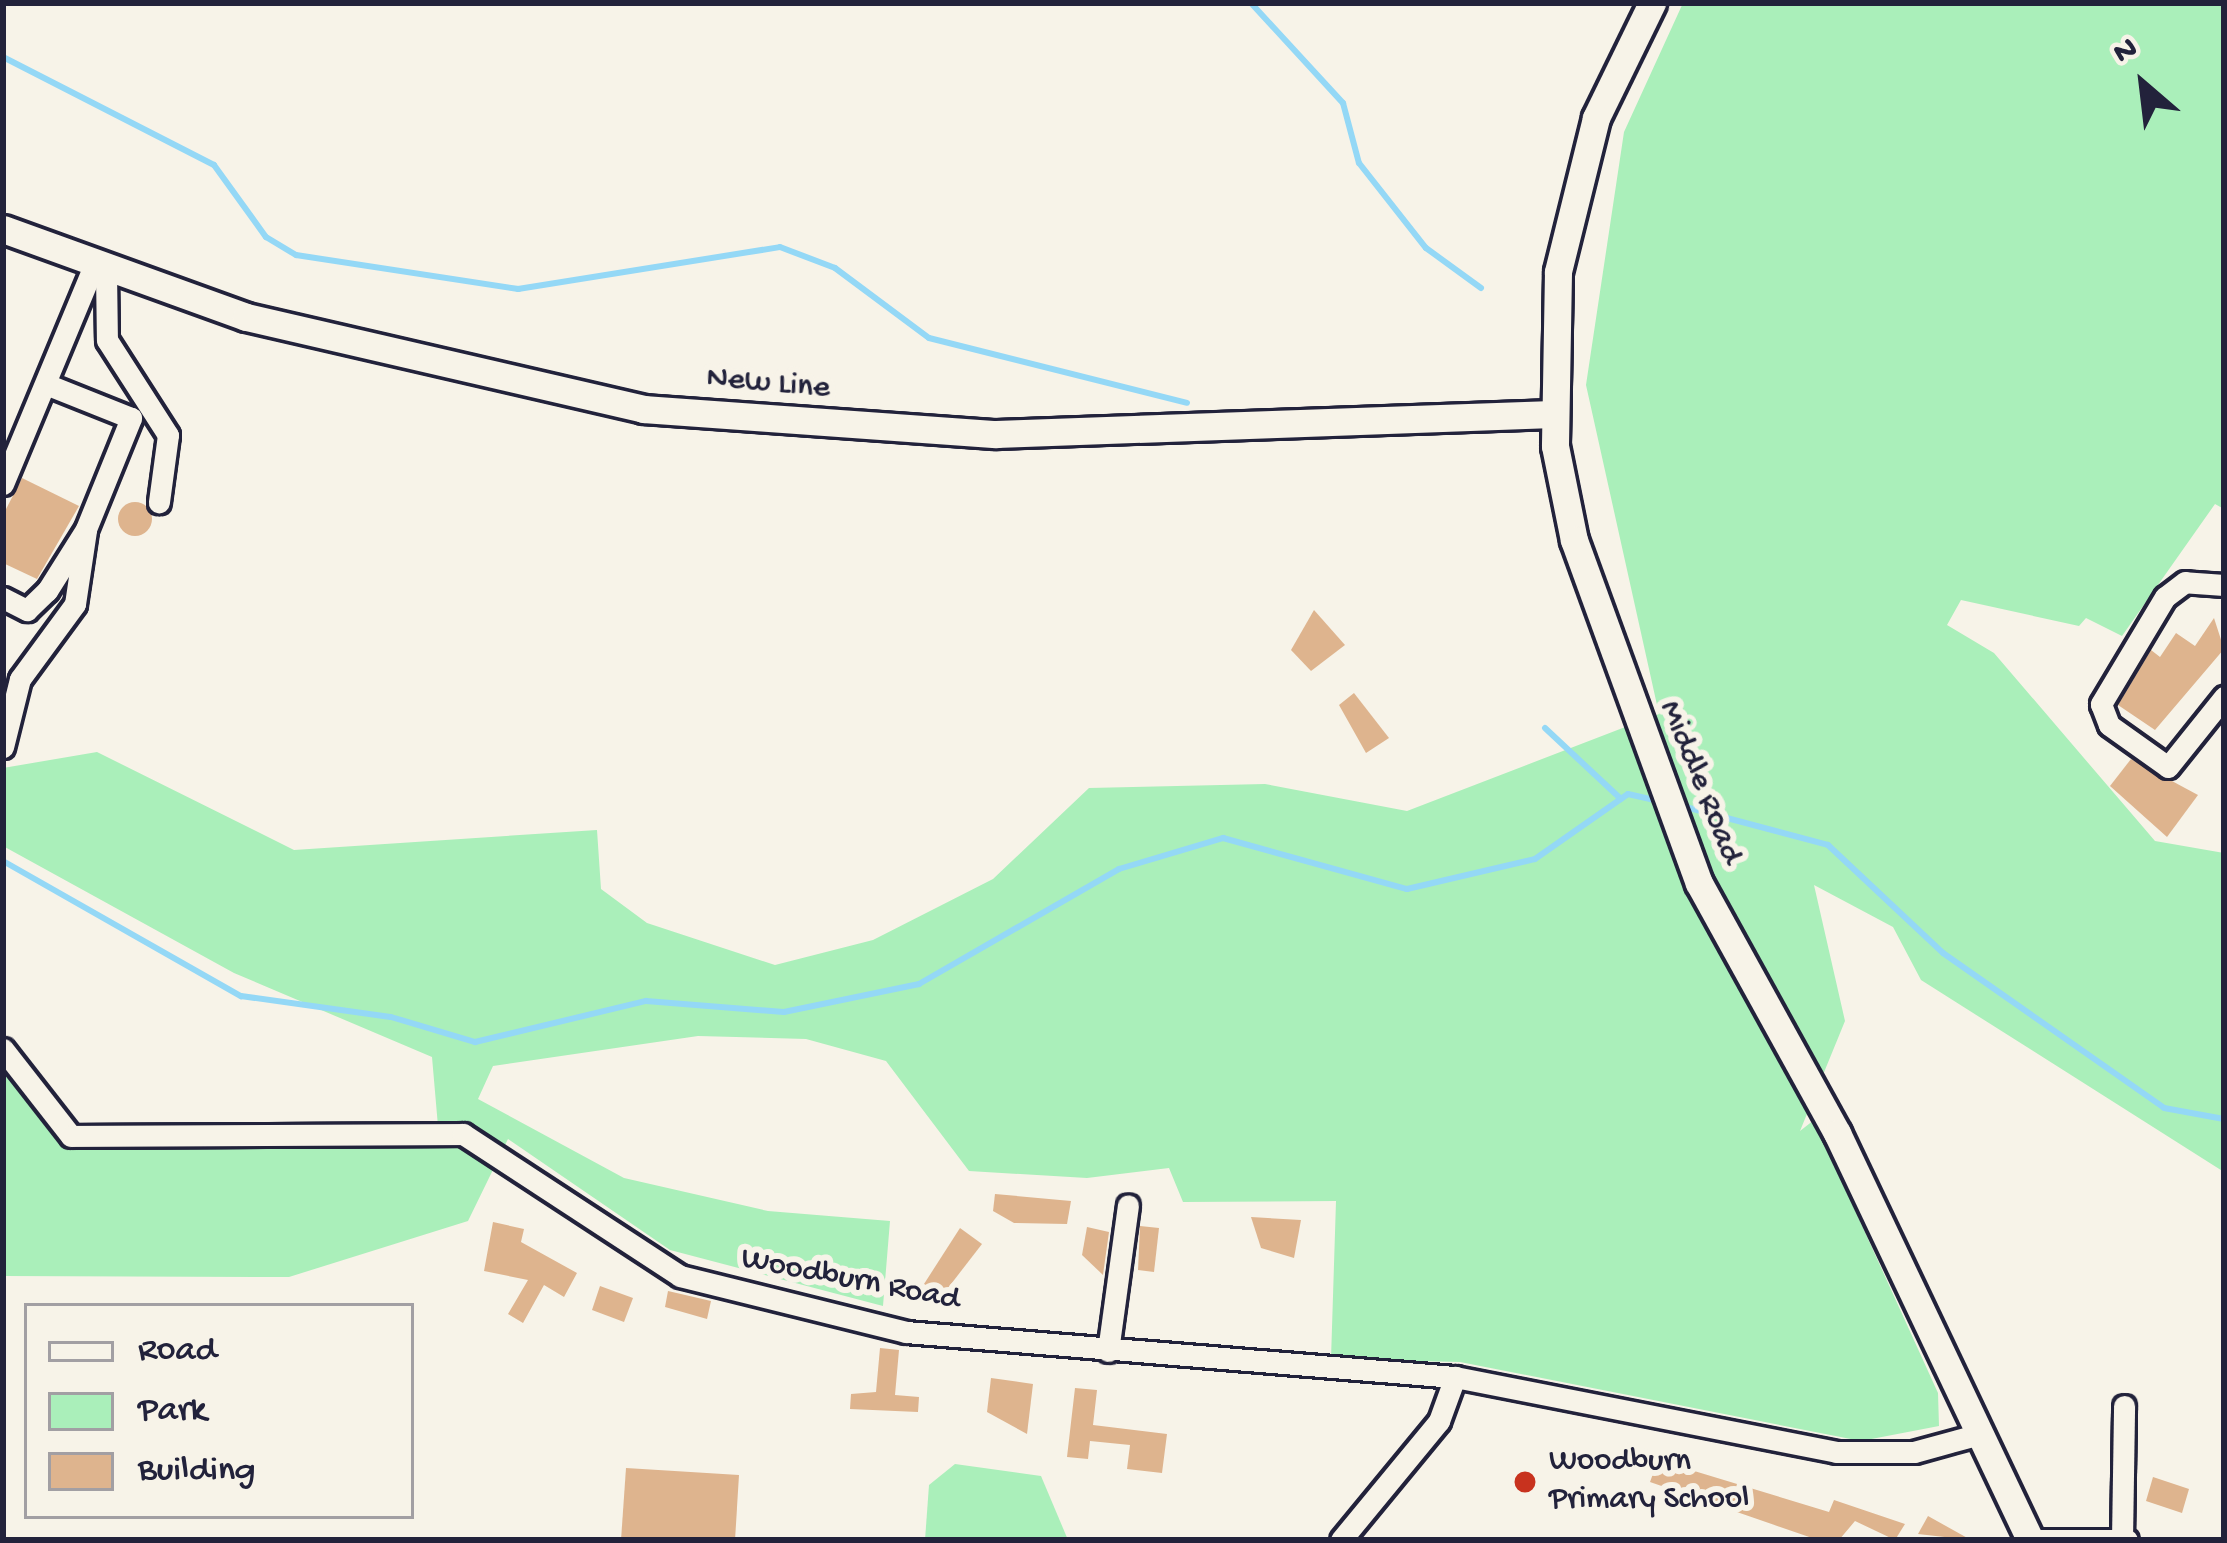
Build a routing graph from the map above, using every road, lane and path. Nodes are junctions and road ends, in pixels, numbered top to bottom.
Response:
1 (1652, 3) edge
2 (3, 229) edge
3 (99, 270) junction
4 (48, 386) junction
5 (1553, 414) junction
6 (3, 484) edge
7 (159, 502) dead end
8 (86, 530) junction
9 (2224, 585) edge
10 (3, 598) edge
11 (2224, 697) edge
12 (3, 747) edge
13 (3, 1049) edge
14 (1128, 1205) dead end
15 (1108, 1351) junction
16 (1455, 1376) junction
17 (2124, 1406) dead end
18 (1980, 1435) junction
19 (2125, 1539) edge
20 (1341, 1540) edge
21 (2034, 1540) edge

1 - 5 main road, Middle Road
2 - 3 main road, New Line
3 - 4 street
3 - 5 main road, New Line
3 - 7 street
4 - 6 street
4 - 8 street
5 - 18 main road, Middle Road
8 - 10 street
8 - 12 street
9 - 11 street
13 - 15 street, Woodburn Road
14 - 15 street
15 - 16 street, Woodburn Road
16 - 18 street, Woodburn Road
16 - 20 street
17 - 19 street
18 - 21 main road, Middle Road
19 - 21 street

